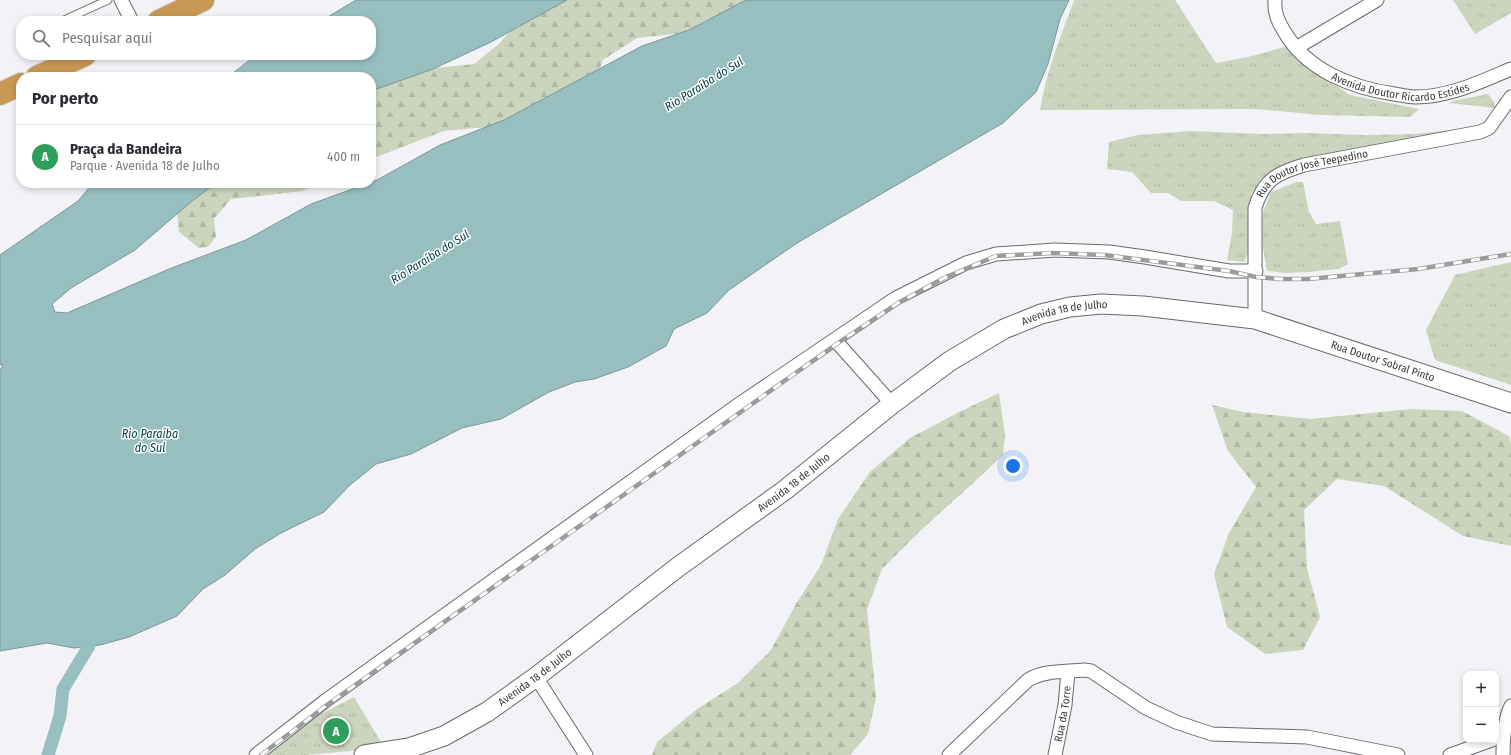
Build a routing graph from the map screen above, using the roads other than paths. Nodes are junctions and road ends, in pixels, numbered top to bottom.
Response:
1 (108, 0) edge
2 (121, 0) edge
3 (203, 0) edge
4 (1275, 0) edge
5 (1377, 0) edge
6 (73, 16) edge
7 (129, 16) edge
8 (169, 16) edge
9 (1296, 48) junction
10 (72, 60) edge
11 (48, 69) edge
12 (1511, 69) edge
13 (16, 86) edge
14 (0, 94) edge
15 (1509, 100) edge
16 (1256, 271) junction
17 (1255, 319) junction
18 (835, 340) junction
19 (1511, 403) edge
20 (892, 404) junction
21 (1068, 672) junction
22 (536, 677) junction
23 (1511, 706) edge
24 (1501, 739) edge
25 (256, 755) edge
26 (364, 755) edge
27 (586, 755) edge
28 (949, 755) edge
29 (1055, 755) edge
30 (1398, 755) edge
31 (1450, 755) edge
32 (1503, 755) edge

1 - 6 lane
2 - 7 street
3 - 8 highway
4 - 9 street, Avenida Doutor Ricardo Estídes
5 - 9 street
9 - 12 street, Avenida Doutor Ricardo Estídes
10 - 11 highway
13 - 14 highway
15 - 16 street, Rua Doutor José Teepedino
16 - 17 street, Rua Doutor José Teepedino
16 - 18 street
17 - 19 main road, Rua Doutor Sobral Pinto
17 - 20 main road, Avenida 18 de Julho
18 - 20 street
18 - 25 street
20 - 22 main road, Avenida 18 de Julho
21 - 28 street
21 - 29 street, Rua da Torre
21 - 30 street
22 - 26 main road, Avenida 18 de Julho
22 - 27 street
23 - 24 street
24 - 31 street
24 - 32 street

